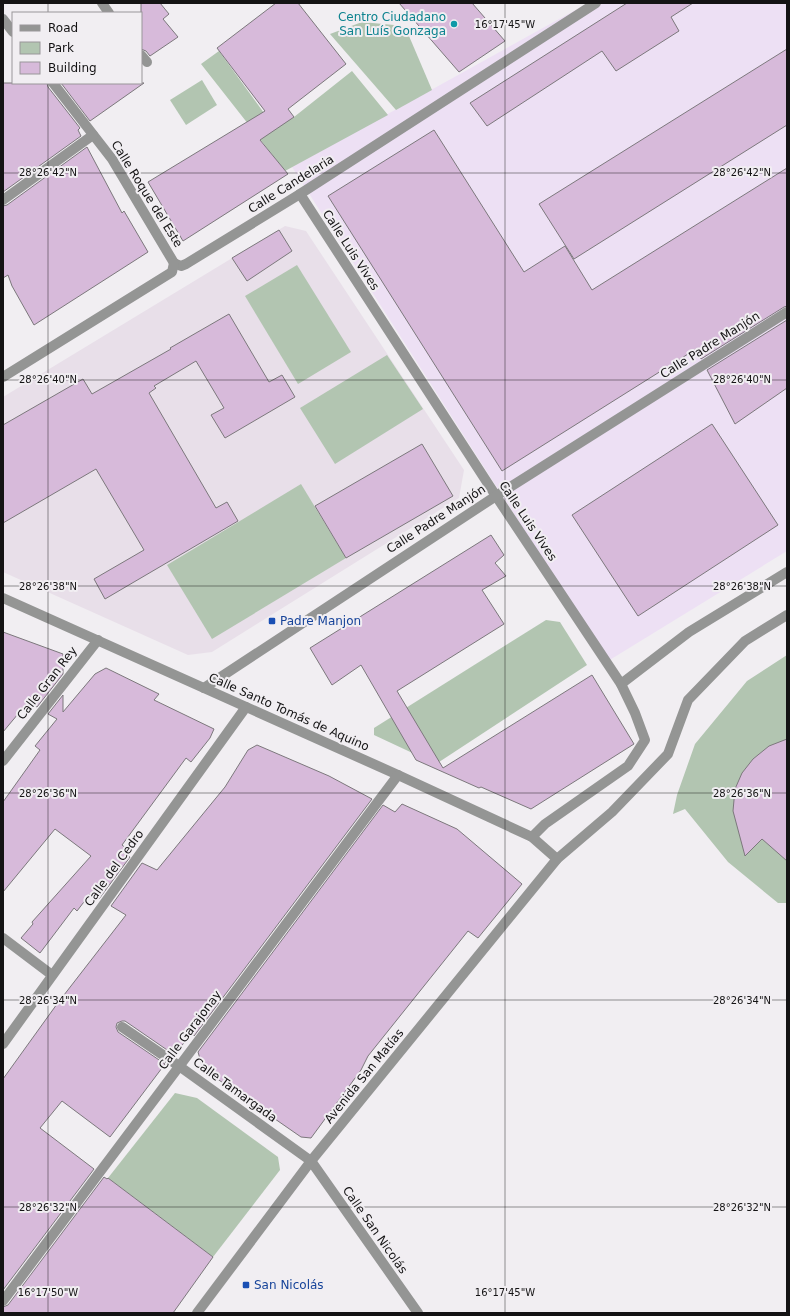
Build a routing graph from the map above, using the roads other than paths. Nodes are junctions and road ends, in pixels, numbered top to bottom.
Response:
1 (102, 3) edge
2 (596, 3) edge
3 (108, 12) edge
4 (3, 19) edge
5 (12, 31) edge
6 (54, 84) edge
7 (93, 135) junction
8 (300, 194) junction
9 (3, 200) edge
10 (174, 263) junction
11 (787, 312) edge
12 (3, 377) edge
13 (496, 496) junction
14 (787, 572) edge
15 (3, 598) edge
16 (787, 615) edge
17 (98, 640) junction
18 (621, 684) junction
19 (204, 688) junction
20 (246, 707) junction
21 (3, 761) edge
22 (398, 774) junction
23 (532, 838) junction
24 (557, 859) junction
25 (3, 938) edge
26 (52, 975) junction
27 (122, 1027) dead end
28 (3, 1044) edge
29 (179, 1066) junction
30 (311, 1161) junction
31 (3, 1301) edge
32 (198, 1313) edge
33 (418, 1313) edge

1 - 3 street
2 - 8 street, Calle Candelaria
4 - 5 street
6 - 7 street, Calle Roque del Este
7 - 9 street
7 - 10 street, Calle Roque del Este
8 - 10 street, Calle Candelaria
8 - 13 street, Calle Luis Vives
10 - 12 street
11 - 13 street, Calle Padre Manjón
13 - 18 street, Calle Luis Vives
13 - 19 street, Calle Padre Manjón
14 - 18 street
15 - 17 street, Calle Santo Tomás de Aquino
16 - 24 street, Avenida San Matías
17 - 19 street, Calle Santo Tomás de Aquino
17 - 21 street, Calle Gran Rey
18 - 23 street, Calle Luis Vives
19 - 20 street, Calle Santo Tomás de Aquino
20 - 22 street, Calle Santo Tomás de Aquino
20 - 26 street, Calle del Cedro
22 - 23 street, Calle Santo Tomás de Aquino
22 - 29 street, Calle Garajonay
23 - 24 street, Calle Santo Tomás de Aquino
24 - 30 street, Avenida San Matías
25 - 26 street
26 - 28 street, Calle del Cedro
27 - 29 street, Calle Tamargada
29 - 30 street, Calle Tamargada
29 - 31 street, Calle Garajonay
30 - 32 street, Avenida San Matías
30 - 33 street, Calle San Nicolás

